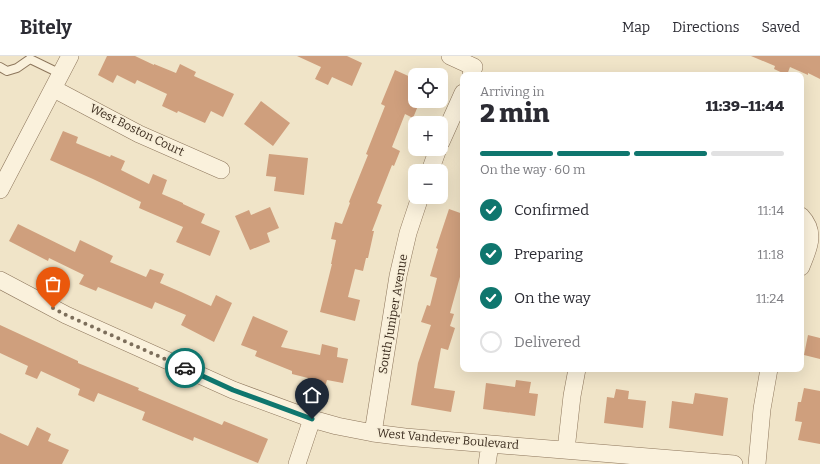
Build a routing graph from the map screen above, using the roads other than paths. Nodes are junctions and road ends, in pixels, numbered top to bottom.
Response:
1 (70, 56) edge
2 (450, 56) edge
3 (30, 58) edge
4 (0, 67) edge
5 (473, 71) edge
6 (57, 82) junction
7 (460, 100) edge
8 (448, 126) edge
9 (221, 170) dead end
10 (0, 190) edge
11 (418, 204) edge
12 (805, 223) edge
13 (804, 260) edge
14 (0, 280) edge
15 (576, 372) edge
16 (768, 372) edge
17 (312, 419) junction
18 (373, 433) junction
19 (490, 444) junction
20 (566, 450) junction
21 (677, 462) edge
22 (297, 464) edge
23 (487, 464) edge
24 (734, 464) edge
25 (757, 464) edge

1 - 6 street
2 - 5 street
3 - 4 lane
3 - 6 lane
6 - 9 street, West Boston Court
6 - 10 street
7 - 8 street
11 - 18 street, South Juniper Avenue
12 - 13 street
14 - 17 street, West Vandever Boulevard
15 - 20 street
16 - 25 street
17 - 18 street, West Vandever Boulevard
17 - 22 street
18 - 19 street, West Vandever Boulevard
19 - 20 street, West Vandever Boulevard
19 - 23 street
20 - 21 street, West Vandever Boulevard
21 - 24 street, West Vandever Boulevard

